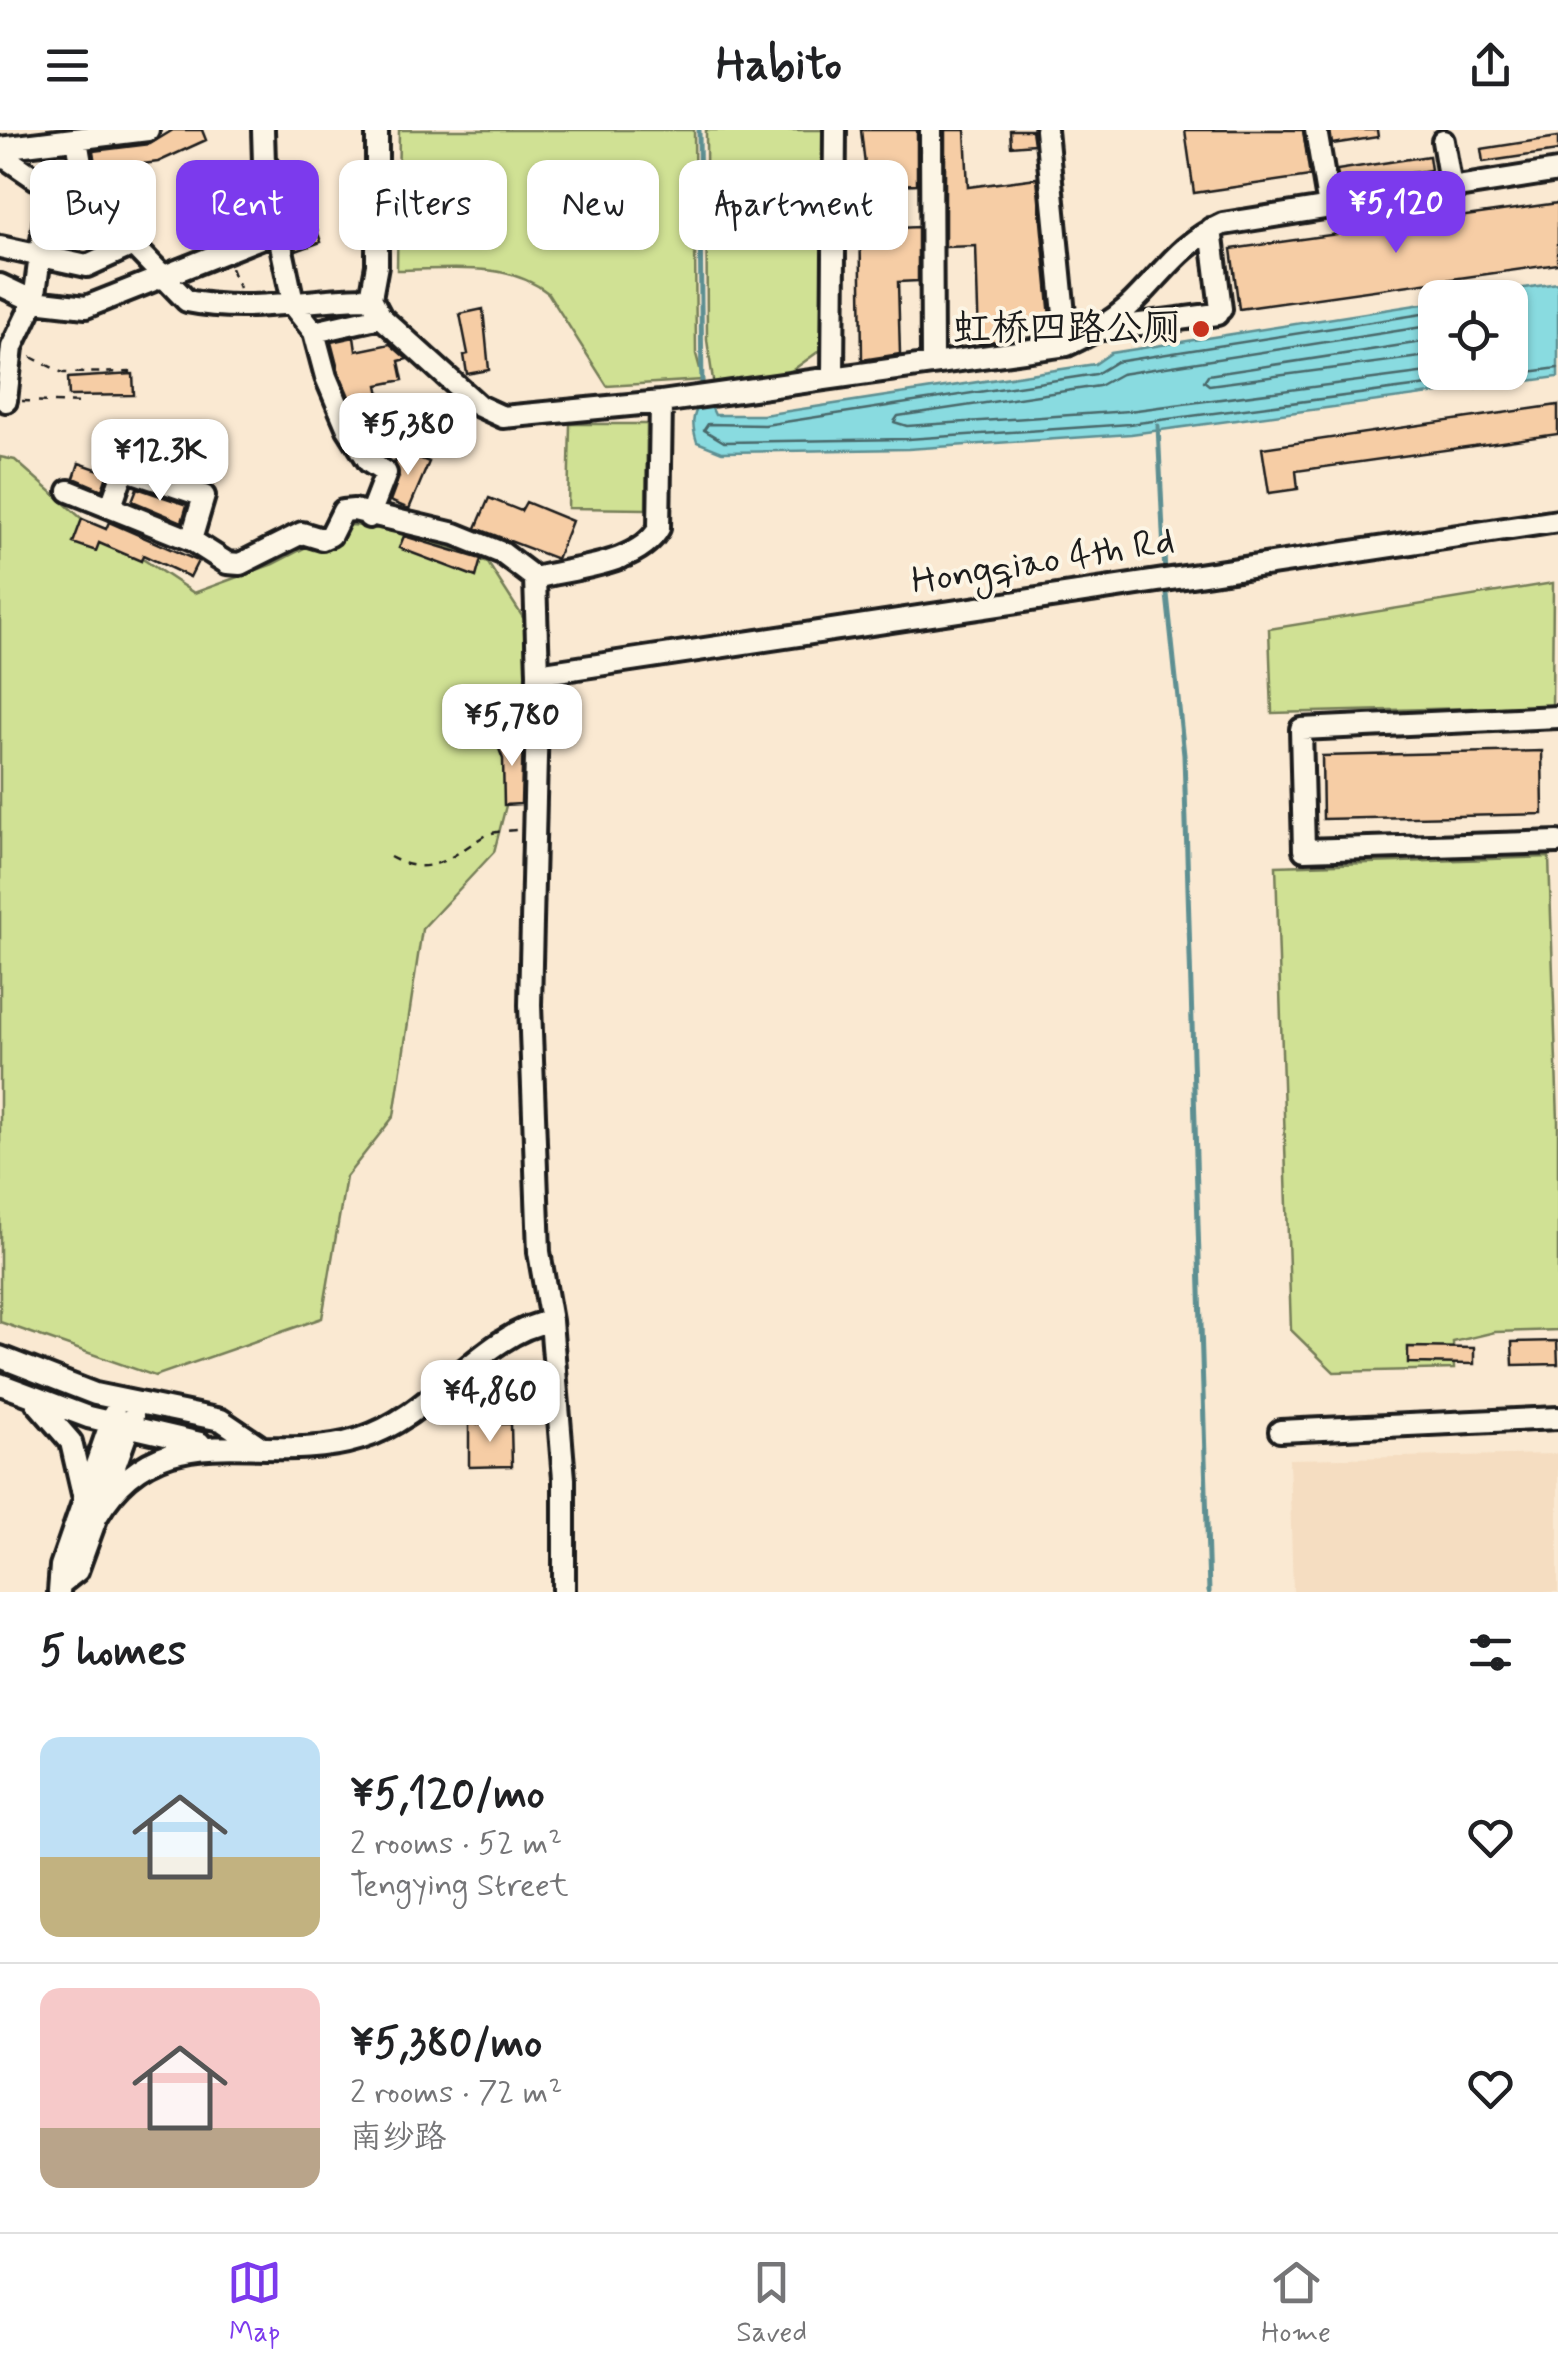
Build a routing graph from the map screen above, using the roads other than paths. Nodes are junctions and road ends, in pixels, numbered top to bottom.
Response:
1 (148, 130) edge
2 (263, 130) edge
3 (378, 130) edge
4 (835, 130) edge
5 (931, 130) edge
6 (1046, 130) edge
7 (1316, 130) edge
8 (77, 140) junction
9 (1443, 141) dead end
10 (0, 151) edge
11 (80, 160) edge
12 (264, 160) edge
13 (1558, 171) edge
14 (30, 174) edge
15 (1451, 188) junction
16 (1329, 207) junction
17 (1211, 229) junction
18 (0, 247) edge
19 (41, 250) edge
20 (122, 250) edge
21 (138, 250) edge
22 (230, 250) edge
23 (282, 250) edge
24 (40, 255) junction
25 (162, 277) junction
26 (0, 284) edge
27 (34, 301) junction
28 (294, 307) junction
29 (376, 307) junction
30 (1100, 329) junction
31 (314, 332) junction
32 (1066, 345) junction
33 (6, 348) edge
34 (932, 364) junction
35 (832, 376) junction
36 (6, 401) road end
37 (661, 402) junction
38 (69, 491) dead end
39 (111, 506) junction
40 (369, 517) junction
41 (1558, 521) edge
42 (192, 540) junction
43 (534, 578) junction
44 (538, 674) junction
45 (1558, 717) edge
46 (1558, 842) edge
47 (551, 1321) junction
48 (0, 1357) edge
49 (0, 1384) edge
50 (20, 1392) junction
51 (128, 1402) junction
52 (1558, 1418) edge
53 (120, 1425) junction
54 (1280, 1431) dead end
55 (217, 1446) junction
56 (258, 1446) junction
57 (89, 1514) junction
58 (61, 1587) edge
59 (564, 1592) edge

1 - 8 street
2 - 12 street
3 - 29 street
4 - 35 street
5 - 34 street
6 - 32 street
7 - 16 street
8 - 10 street
8 - 11 street
9 - 15 street
10 - 14 street
13 - 15 street
15 - 16 street
16 - 17 street
17 - 30 street
17 - 30 street
18 - 24 street
19 - 24 street
20 - 24 street
21 - 25 street
22 - 25 street
23 - 28 street
24 - 27 street
25 - 27 street
25 - 28 street
26 - 27 street
27 - 33 street
28 - 29 street
28 - 31 street
29 - 31 street
29 - 37 street
30 - 32 street
31 - 40 street
32 - 34 street
33 - 36 street
34 - 35 street
35 - 37 street
37 - 43 street
38 - 39 street
39 - 42 street
39 - 42 street
40 - 42 street
40 - 43 street
41 - 44 street, Hongqiao 4th Rd
43 - 44 street
44 - 47 street
45 - 46 street
47 - 56 street
47 - 59 street
48 - 51 street
49 - 50 street
50 - 53 street
50 - 57 street
51 - 53 street
51 - 56 street
52 - 54 street
53 - 55 street
53 - 57 street
55 - 56 street
55 - 57 street
57 - 58 street

